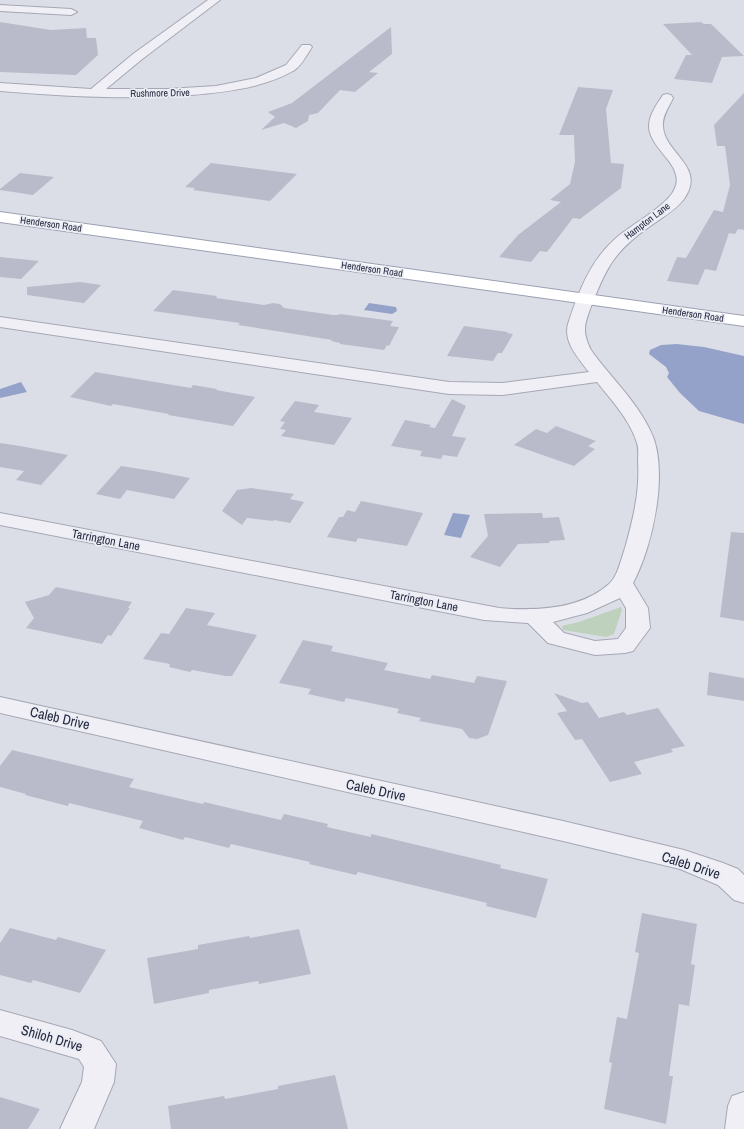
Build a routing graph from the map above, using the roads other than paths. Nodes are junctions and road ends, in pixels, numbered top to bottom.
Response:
1 (215, 0) edge
2 (0, 8) edge
3 (71, 12) dead end
4 (306, 48) dead end
5 (0, 87) edge
6 (95, 92) junction
7 (667, 98) dead end
8 (0, 217) edge
9 (586, 299) junction
10 (744, 321) edge
11 (2, 322) edge
12 (603, 376) junction
13 (0, 519) edge
14 (622, 583) junction
15 (535, 617) junction
16 (0, 705) edge
17 (744, 892) edge
18 (0, 1023) edge
19 (744, 1106) edge
20 (77, 1129) edge
21 (742, 1129) edge

1 - 6 street
2 - 3 street
4 - 6 street, Rushmore Drive
5 - 6 street, Rushmore Drive
7 - 9 street, Hampton Lane
8 - 9 main road, Henderson Road
9 - 10 main road, Henderson Road
9 - 12 street, Tarrington Lane
11 - 12 street
12 - 14 street, Tarrington Lane
13 - 15 street, Tarrington Lane
14 - 15 street, Tarrington Lane
14 - 15 street
16 - 17 street, Caleb Drive
18 - 20 street, Shiloh Drive
19 - 21 street

